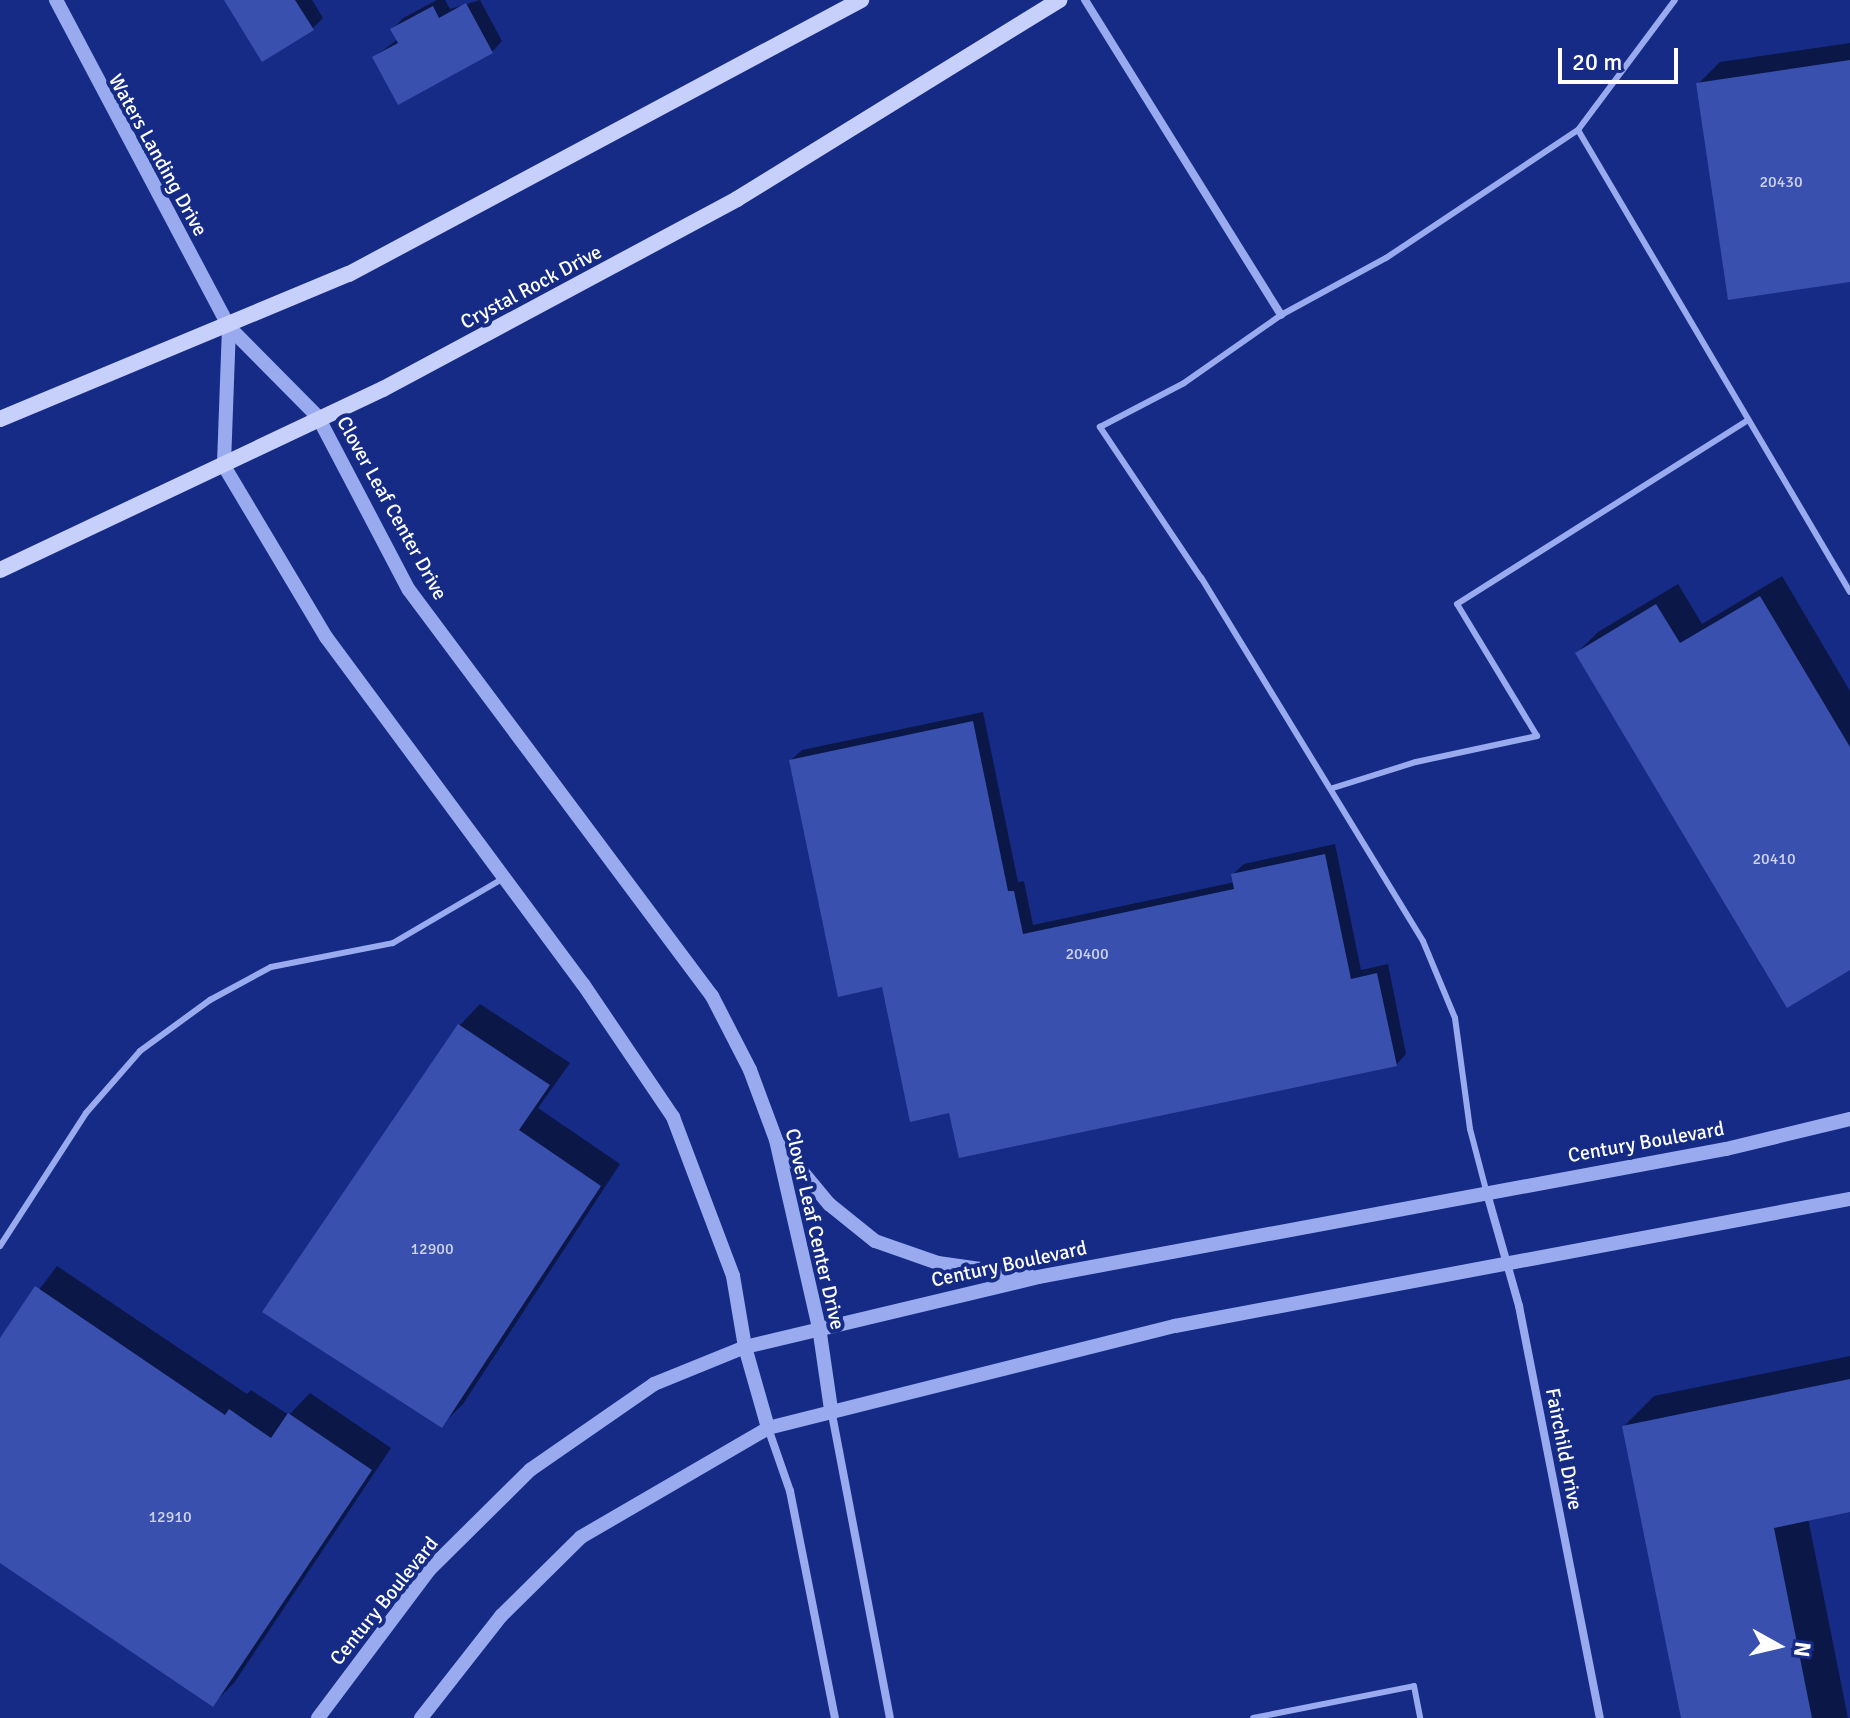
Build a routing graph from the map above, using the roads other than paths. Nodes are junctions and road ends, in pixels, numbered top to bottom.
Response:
1 (56, 0) edge
2 (861, 0) edge
3 (1059, 0) edge
4 (1085, 0) edge
5 (1675, 0) edge
6 (1578, 130) junction
7 (1281, 315) junction
8 (229, 327) junction
9 (318, 417) junction
10 (0, 419) edge
11 (1748, 420) junction
12 (224, 466) junction
13 (0, 570) edge
14 (1850, 592) edge
15 (1333, 788) junction
16 (504, 878) junction
17 (1850, 1119) edge
18 (776, 1140) junction
19 (1486, 1190) junction
20 (1850, 1199) edge
21 (0, 1246) edge
22 (1509, 1262) junction
23 (1038, 1277) junction
24 (819, 1327) junction
25 (745, 1347) junction
26 (831, 1409) junction
27 (768, 1428) junction
28 (318, 1718) edge
29 (421, 1718) edge
30 (835, 1718) edge
31 (890, 1718) edge
32 (1253, 1718) edge
33 (1420, 1718) edge
34 (1600, 1718) edge

1 - 8 street, Waters Landing Drive
2 - 8 main road
3 - 9 main road, Crystal Rock Drive
4 - 7 street
5 - 6 lane
6 - 7 lane
6 - 11 lane
7 - 15 lane
8 - 9 street, Clover Leaf Center Drive
8 - 10 main road
8 - 12 street
9 - 12 main road, Crystal Rock Drive
9 - 18 street, Clover Leaf Center Drive
11 - 14 lane
11 - 15 lane
12 - 13 main road, Crystal Rock Drive
12 - 16 street
15 - 19 lane
16 - 21 lane
16 - 25 street
17 - 19 street, Century Boulevard
18 - 23 street
18 - 24 street, Clover Leaf Center Drive
19 - 22 street, Fairchild Drive
19 - 23 street, Century Boulevard
20 - 22 street
22 - 26 street
22 - 34 street, Fairchild Drive
23 - 24 street, Century Boulevard
24 - 25 street, Century Boulevard
24 - 26 street, Clover Leaf Center Drive
25 - 27 street
25 - 28 street, Century Boulevard
26 - 27 street
26 - 31 street
27 - 29 street
27 - 30 street
32 - 33 lane

